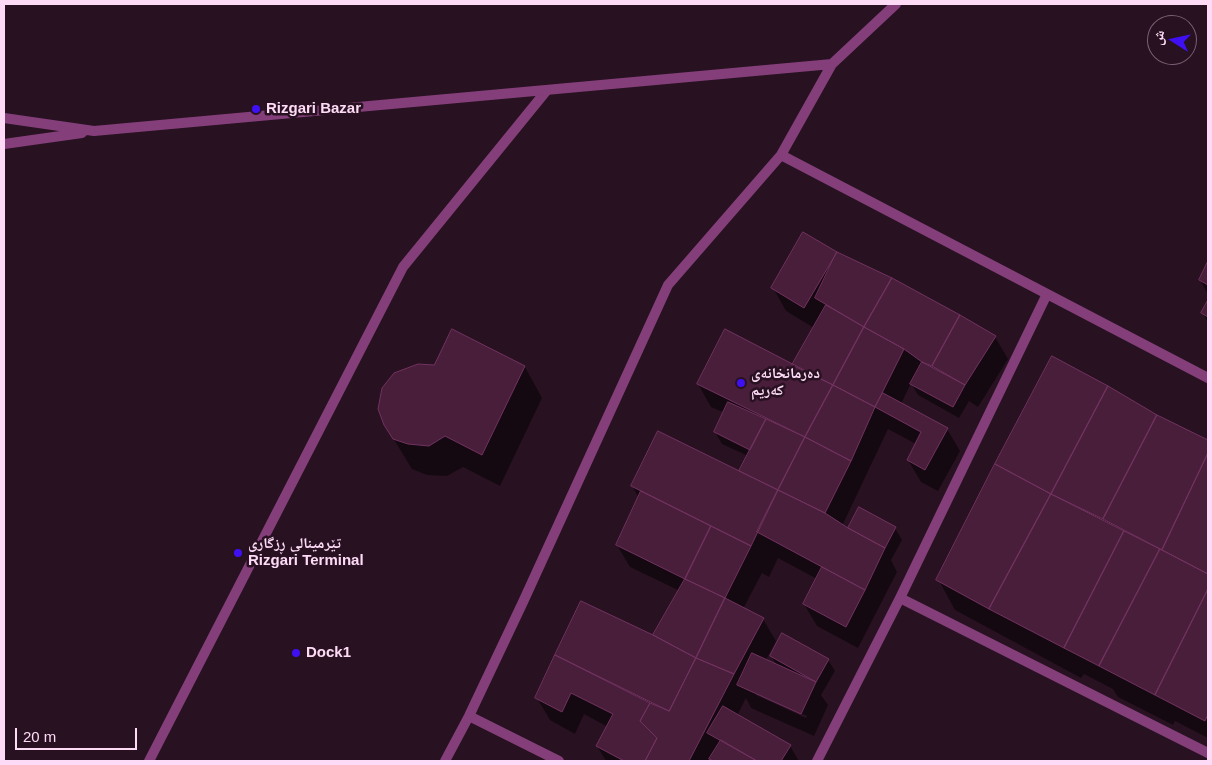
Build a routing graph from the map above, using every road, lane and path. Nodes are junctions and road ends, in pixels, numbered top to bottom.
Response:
1 (894, 4) edge
2 (832, 64) junction
3 (547, 90) junction
4 (4, 118) edge
5 (94, 131) junction
6 (4, 144) edge
7 (781, 155) junction
8 (1047, 294) junction
9 (1208, 378) edge
10 (900, 598) junction
11 (469, 716) junction
12 (1208, 753) edge
13 (149, 761) edge
14 (445, 761) edge
15 (559, 761) edge
16 (817, 761) edge

1 - 2 street
2 - 3 street
2 - 7 street
3 - 5 street
3 - 13 street
4 - 5 street
5 - 6 street
7 - 8 street
7 - 11 street
8 - 9 street
8 - 10 street
10 - 12 street
10 - 16 street
11 - 14 street
11 - 15 street

